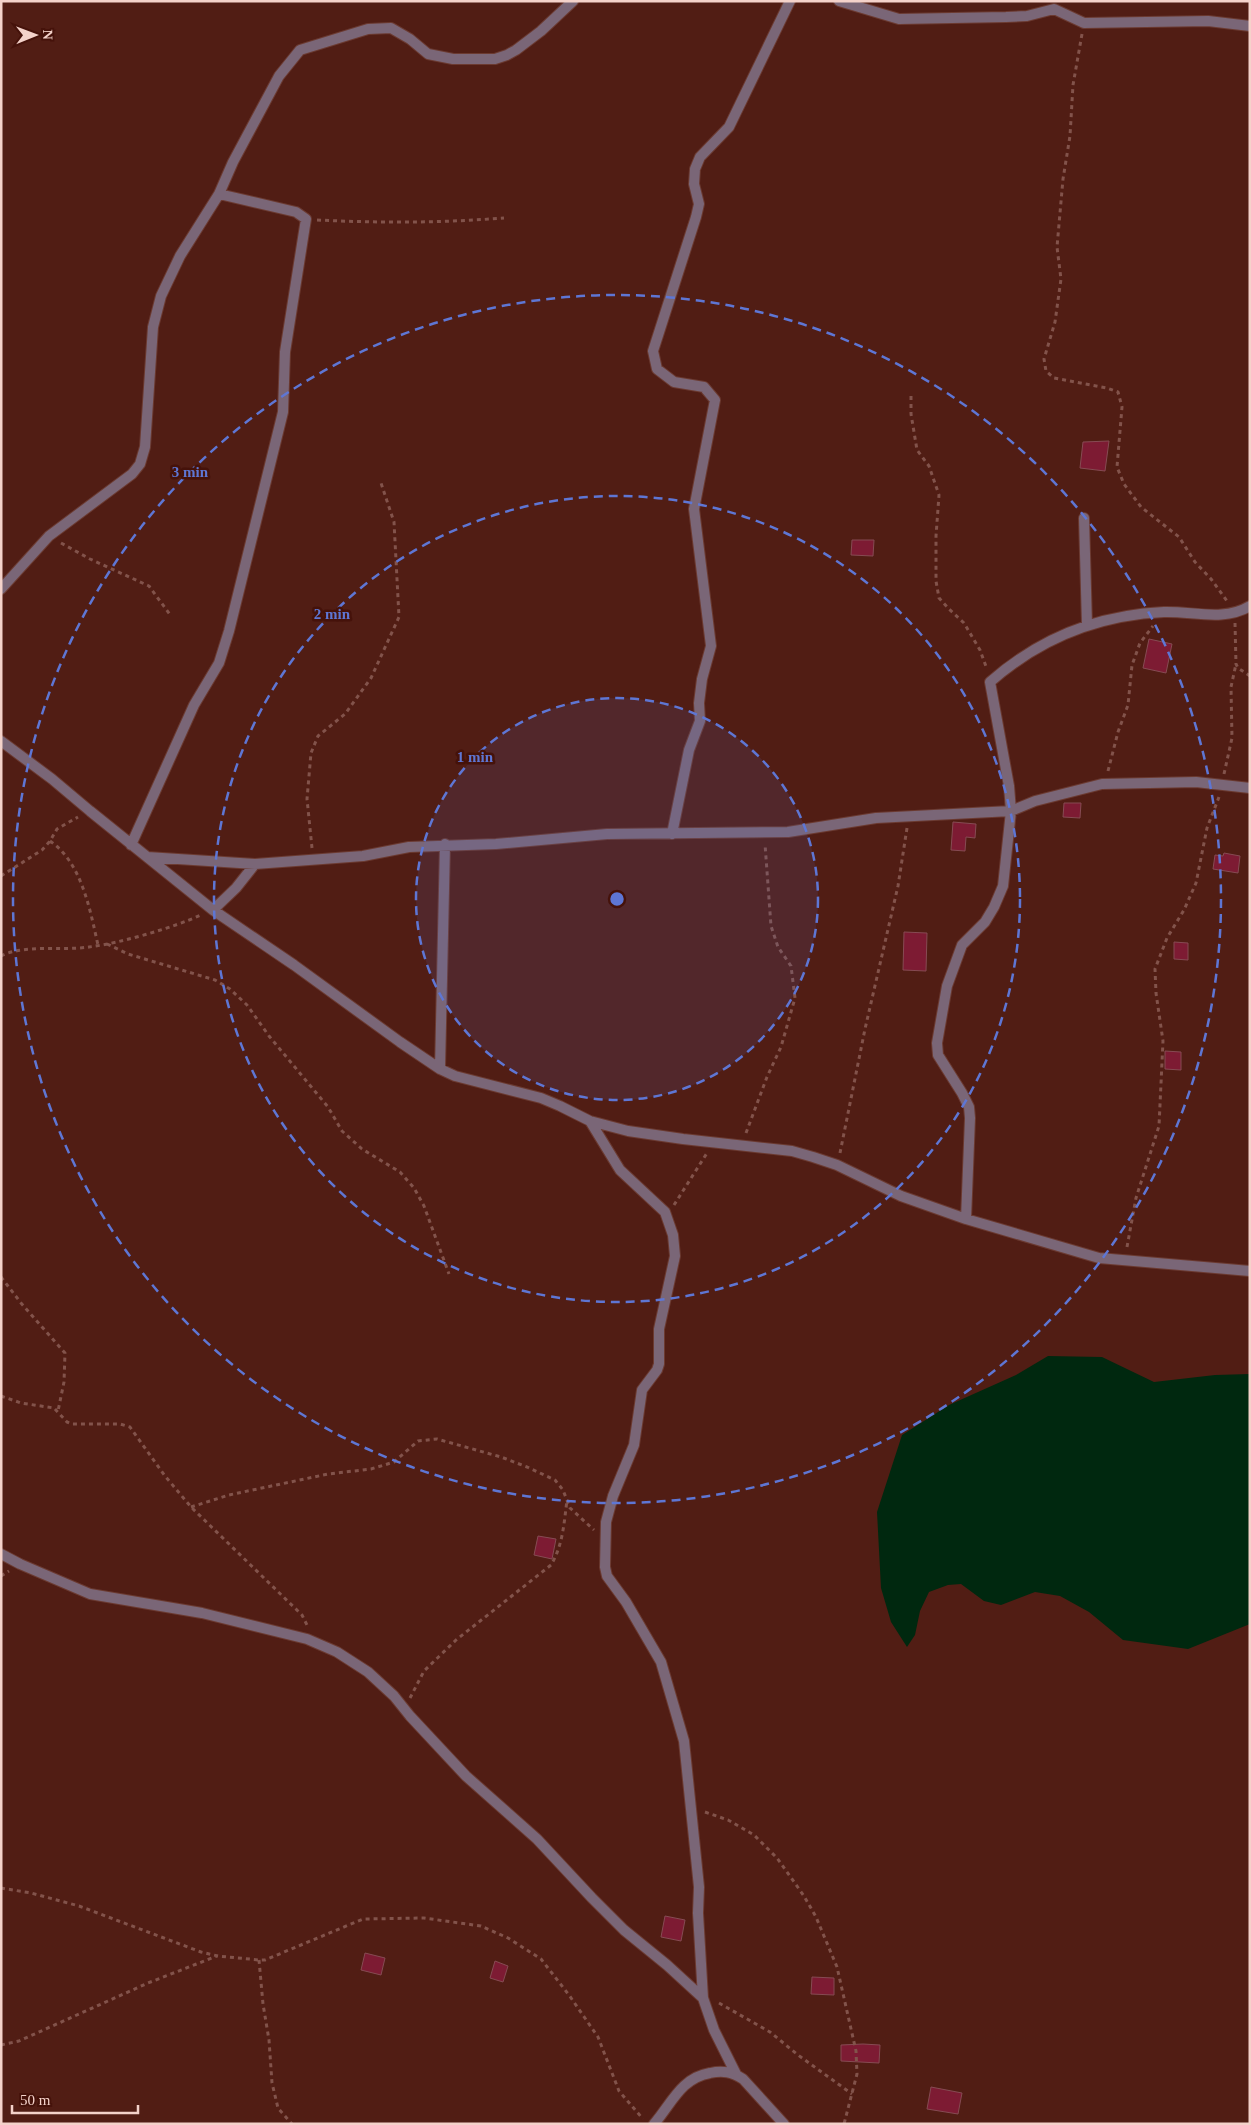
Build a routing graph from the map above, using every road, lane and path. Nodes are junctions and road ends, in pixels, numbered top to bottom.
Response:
1 (573, 1) edge
2 (790, 1) edge
3 (838, 1) edge
4 (1084, 23) junction
5 (1250, 26) edge
6 (219, 194) junction
7 (504, 218) dead end
8 (306, 219) junction
9 (911, 396) dead end
10 (380, 480) dead end
11 (1084, 518) dead end
12 (49, 536) junction
13 (1, 590) edge
14 (1250, 606) edge
15 (1164, 612) junction
16 (1232, 613) junction
17 (170, 616) dead end
18 (1087, 625) junction
19 (1236, 664) junction
20 (1250, 676) edge
21 (990, 682) junction
22 (1, 741) edge
23 (1102, 784) junction
24 (1222, 784) junction
25 (1250, 788) edge
26 (1011, 810) junction
27 (90, 811) junction
28 (913, 817) junction
29 (765, 833) junction
30 (672, 834) junction
31 (50, 841) junction
32 (445, 844) junction
33 (131, 845) junction
34 (147, 857) junction
35 (321, 860) junction
36 (255, 864) junction
37 (1, 876) edge
38 (213, 910) junction
39 (107, 944) junction
40 (98, 945) junction
41 (1, 956) edge
42 (440, 1069) junction
43 (590, 1121) junction
44 (714, 1142) junction
45 (742, 1144) junction
46 (837, 1165) junction
47 (669, 1219) junction
48 (966, 1219) junction
49 (1124, 1260) junction
50 (1250, 1271) edge
51 (449, 1274) dead end
52 (1, 1277) edge
53 (1, 1396) edge
54 (58, 1411) junction
55 (567, 1499) junction
56 (191, 1508) junction
57 (604, 1542) junction
58 (1, 1554) edge
59 (316, 1643) junction
60 (405, 1710) junction
61 (692, 1808) junction
62 (1, 1888) edge
63 (218, 1956) junction
64 (259, 1960) junction
65 (703, 1998) junction
66 (1, 2045) edge
67 (736, 2074) junction
68 (852, 2094) junction
69 (292, 2124) edge
70 (647, 2124) edge
71 (654, 2124) edge
72 (784, 2124) edge
73 (844, 2124) edge

1 - 6 street
2 - 30 street
3 - 4 street
4 - 5 street
4 - 16 path
6 - 8 street
6 - 12 street
7 - 8 path
8 - 33 street
9 - 21 path
10 - 35 path
11 - 18 street
12 - 13 street
12 - 17 path
14 - 16 street
15 - 16 street
15 - 18 street
15 - 23 path
16 - 19 path
18 - 21 street
19 - 20 path
19 - 24 path
21 - 26 street
22 - 27 street
23 - 24 street
23 - 26 street
24 - 25 street
24 - 49 path
26 - 28 street
26 - 48 street
27 - 31 path
27 - 33 street
28 - 29 street
28 - 46 path
29 - 30 street
29 - 45 path
30 - 32 street
31 - 37 path
31 - 40 path
32 - 35 street
32 - 42 street
33 - 34 street
34 - 36 street
34 - 38 street
35 - 36 street
36 - 38 street
38 - 39 path
38 - 42 street
39 - 40 path
39 - 51 path
40 - 41 path
42 - 43 street
43 - 44 street
43 - 47 street
44 - 45 street
44 - 47 path
45 - 46 street
46 - 48 street
47 - 57 street
48 - 49 street
49 - 50 street
52 - 54 path
53 - 54 path
54 - 56 path
55 - 56 path
55 - 57 path
55 - 60 path
56 - 59 path
57 - 61 street
58 - 59 street
59 - 60 street
60 - 65 street
61 - 65 street
61 - 68 path
62 - 63 path
63 - 64 path
63 - 66 path
64 - 69 path
64 - 70 path
65 - 67 street
65 - 68 path
67 - 71 street
67 - 72 street
68 - 73 path

